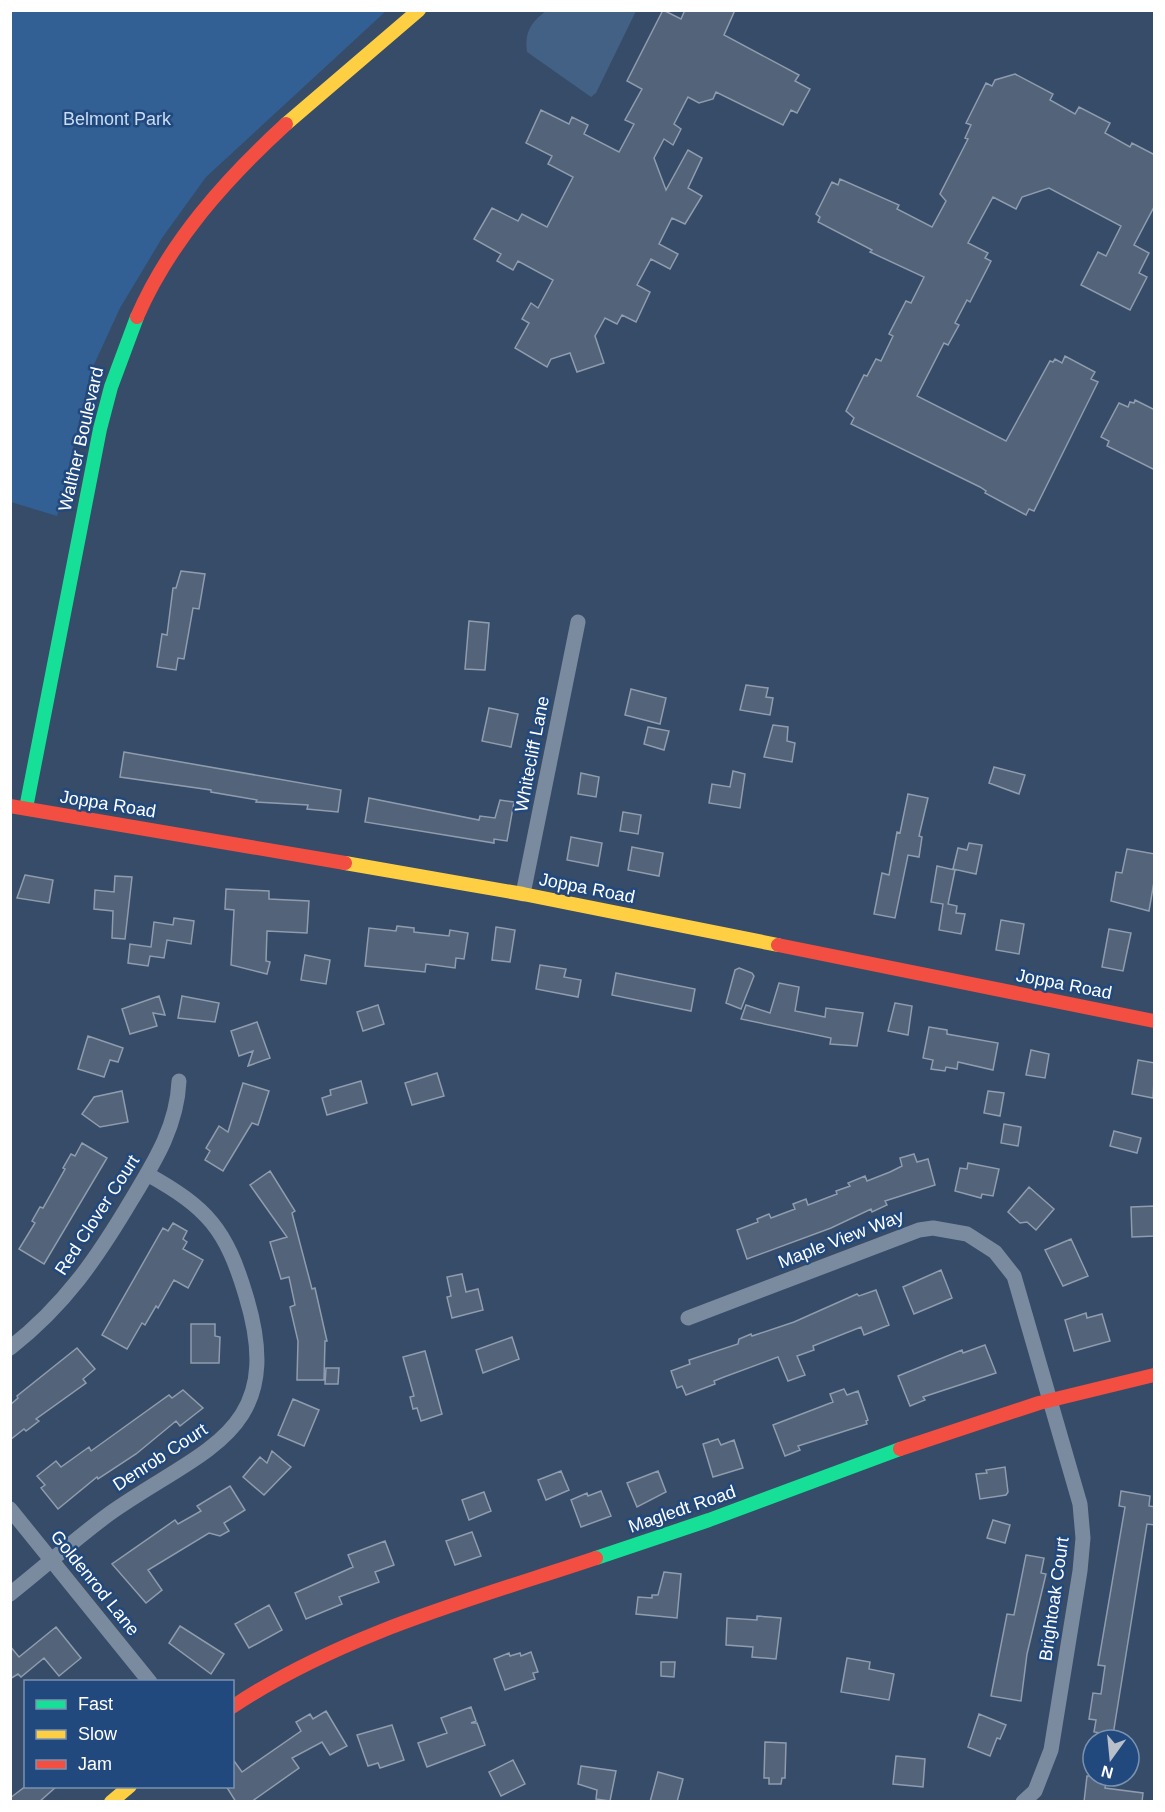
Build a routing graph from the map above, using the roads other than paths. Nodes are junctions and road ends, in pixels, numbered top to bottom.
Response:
1 (419, 10) edge
2 (578, 622) dead end
3 (10, 806) edge
4 (26, 808) junction
5 (524, 894) junction
6 (1155, 1021) edge
7 (179, 1081) dead end
8 (147, 1174) junction
9 (688, 1318) dead end
10 (10, 1348) edge
11 (1155, 1375) edge
12 (1049, 1398) junction
13 (10, 1509) edge
14 (51, 1559) junction
15 (10, 1594) edge
16 (148, 1680) edge
17 (234, 1706) edge
18 (128, 1788) edge
19 (111, 1802) edge
20 (1023, 1802) edge

1 - 4 main road, Walther Boulevard
2 - 5 street, Whitecliff Lane
3 - 4 main road, Joppa Road
4 - 5 main road, Joppa Road
5 - 6 main road, Joppa Road
7 - 8 street, Red Clover Court
8 - 10 street, Red Clover Court
8 - 14 street, Denrob Court
9 - 12 street, Maple View Way
11 - 12 main road, Magledt Road
12 - 17 main road, Magledt Road
12 - 20 street, Brightoak Court
13 - 14 street, Goldenrod Lane
14 - 15 street, Denrob Court
14 - 16 street, Goldenrod Lane
18 - 19 main road

